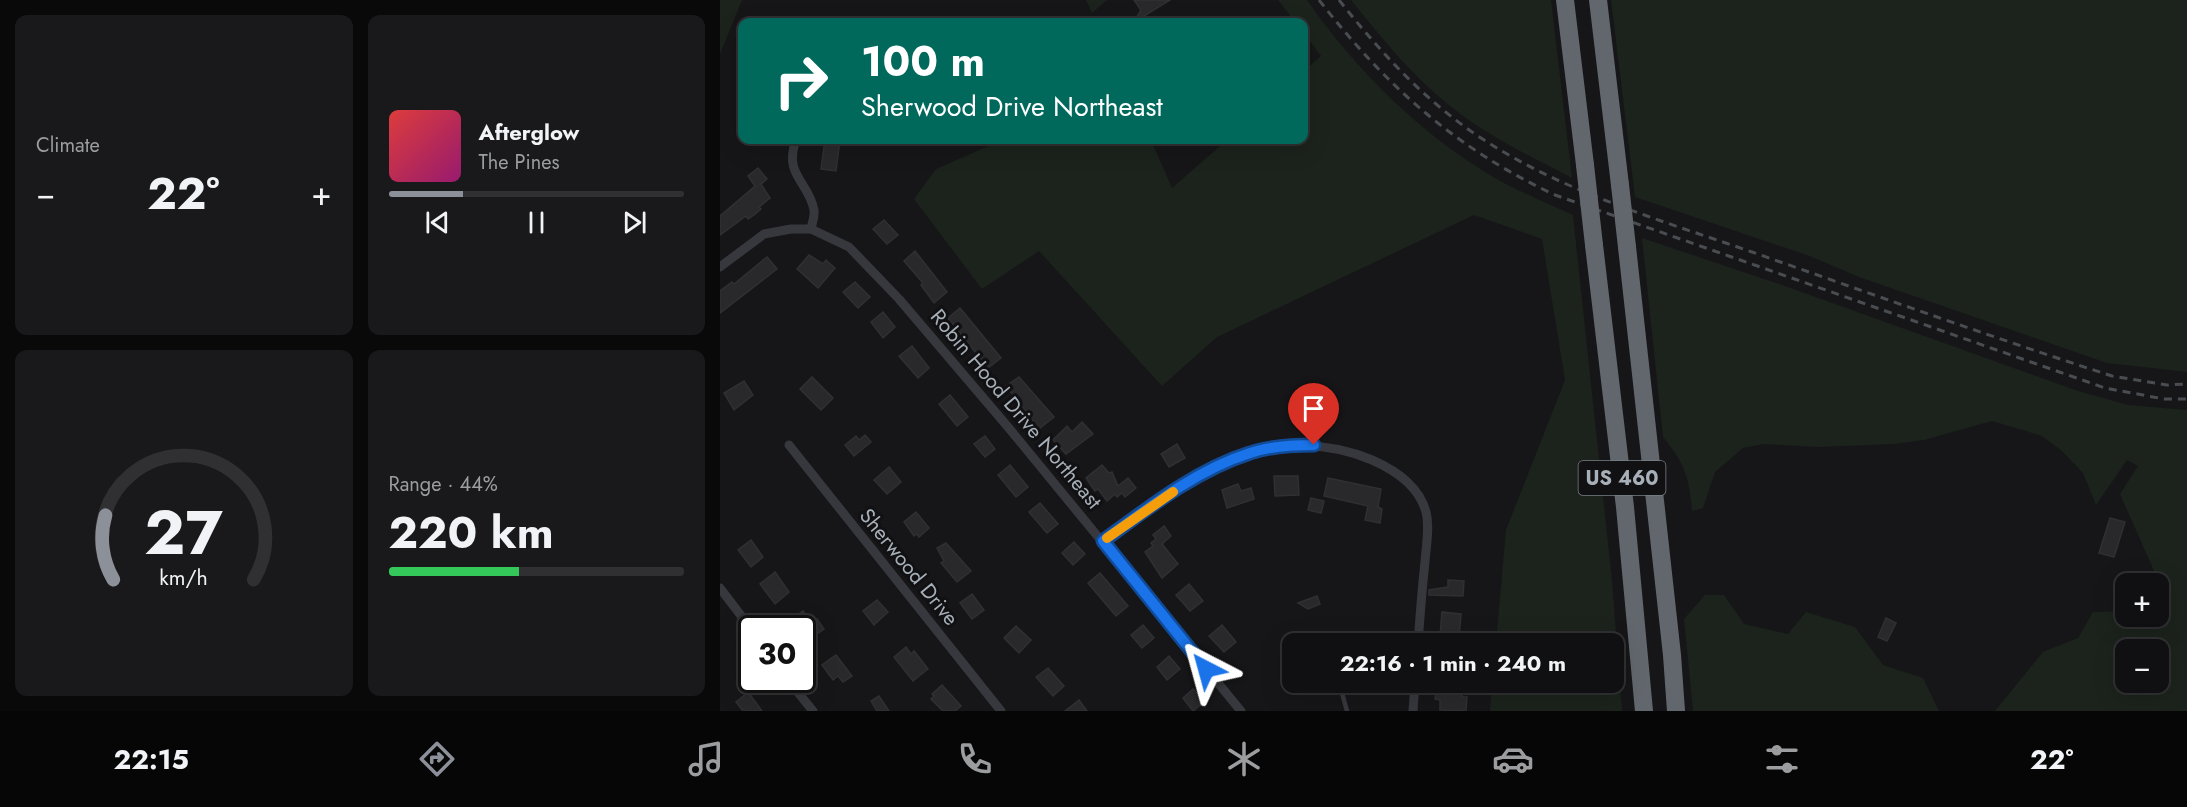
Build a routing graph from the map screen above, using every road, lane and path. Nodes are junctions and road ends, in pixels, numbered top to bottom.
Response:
1 (1565, 0) edge
2 (1598, 0) edge
3 (795, 144) edge
4 (811, 229) junction
5 (720, 267) edge
6 (789, 446) dead end
7 (1103, 541) junction
8 (720, 588) edge
9 (741, 615) edge
10 (1419, 633) edge
11 (798, 693) edge
12 (1342, 693) edge
13 (1414, 693) edge
14 (813, 711) edge
15 (1001, 711) edge
16 (1240, 711) edge
17 (1347, 711) edge
18 (1413, 711) edge
19 (1644, 711) edge
20 (1676, 711) edge

1 - 19 highway, US 460, bridge
2 - 20 highway, US 460, bridge
3 - 4 street
4 - 5 street, Robin Hood Drive Northeast
4 - 7 street, Robin Hood Drive Northeast
6 - 15 street, Sherwood Drive
7 - 10 street
7 - 16 street, Robin Hood Drive Northeast
8 - 9 street
11 - 14 street
12 - 17 lane
13 - 18 street

